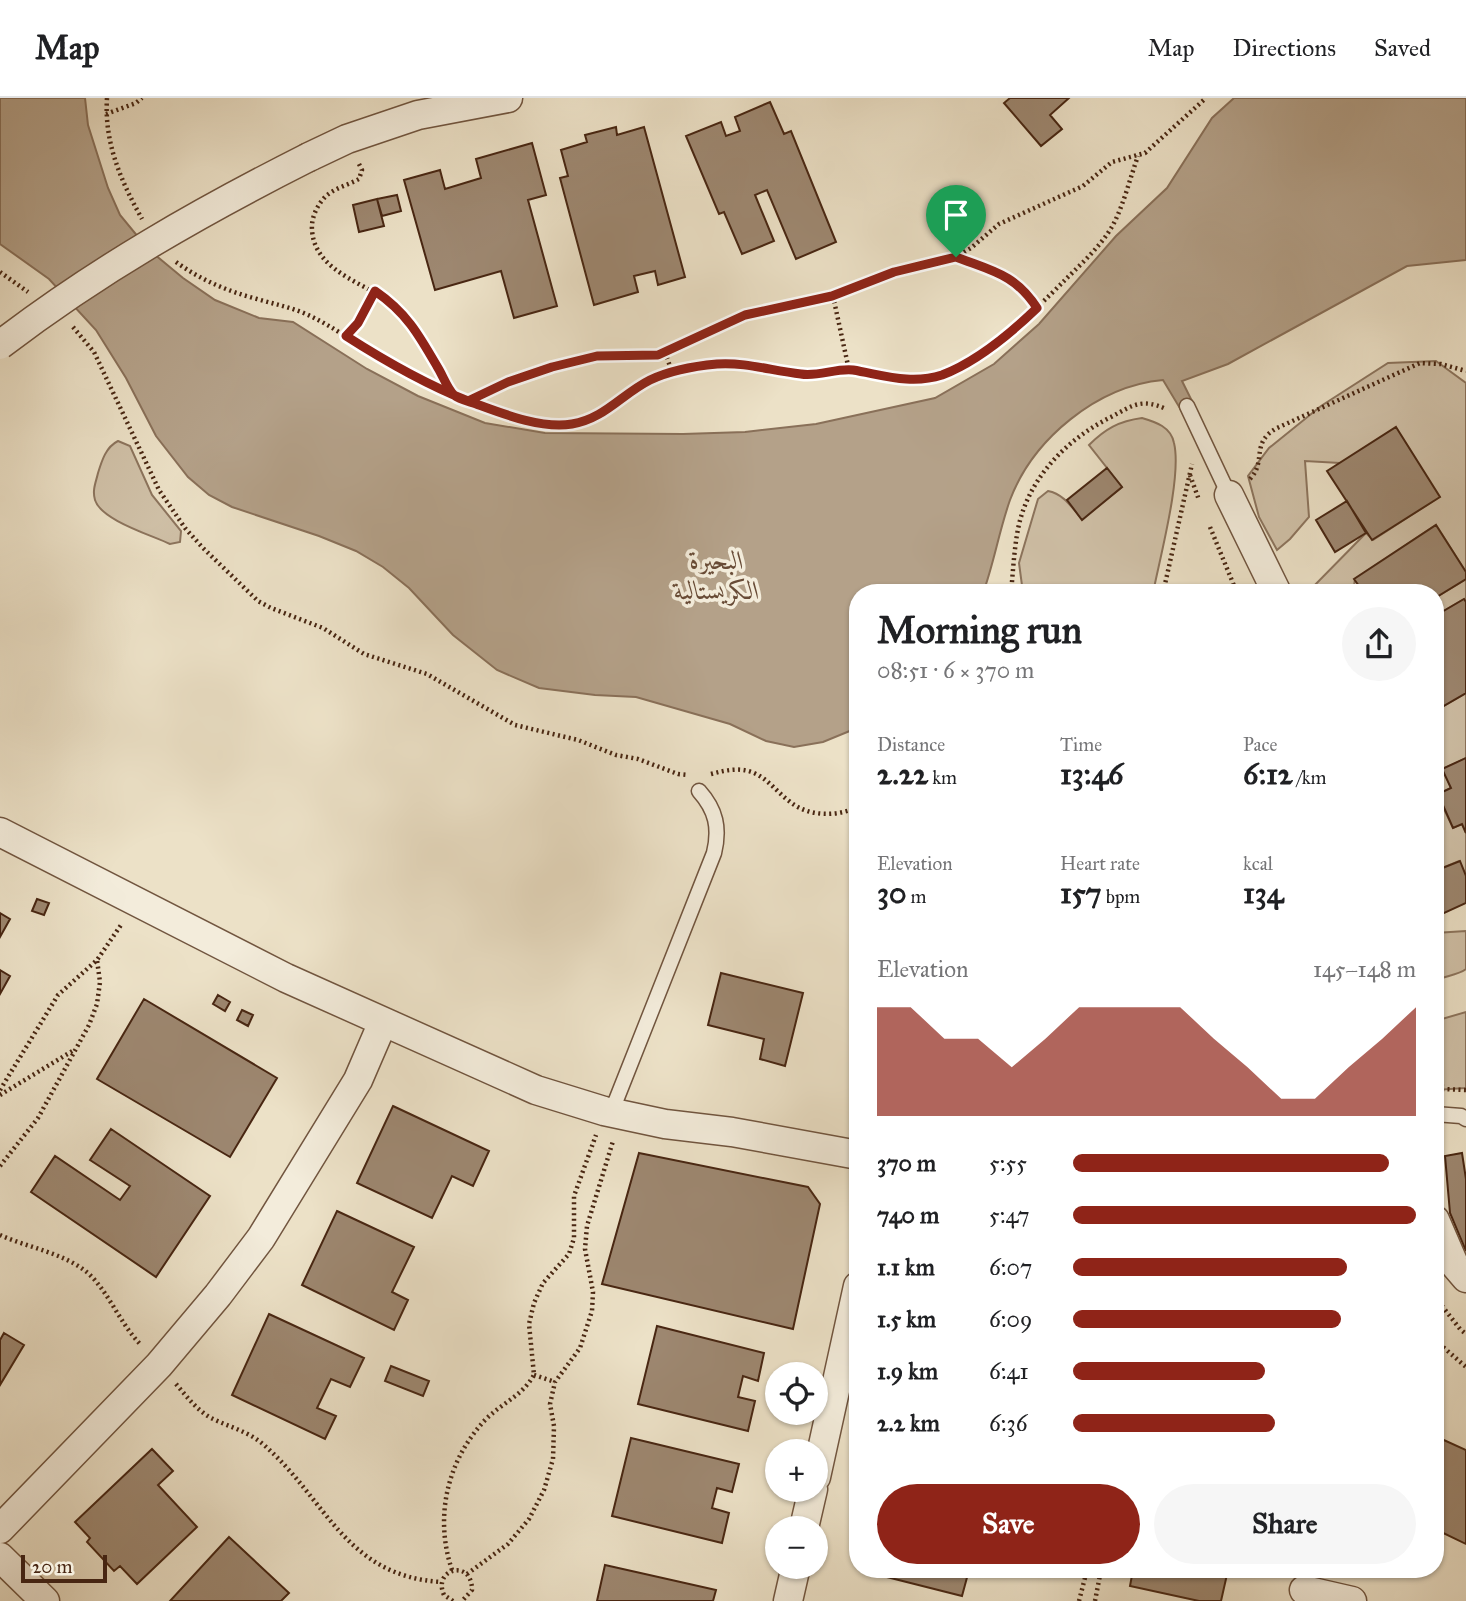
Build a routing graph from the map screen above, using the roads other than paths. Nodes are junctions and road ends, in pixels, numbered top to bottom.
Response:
1 (496, 99) edge
2 (0, 345) edge
3 (1187, 406) dead end
4 (1229, 495) joint
5 (1273, 584) edge
6 (699, 790) dead end
7 (0, 832) edge
8 (383, 1022) junction
9 (612, 1113) junction
10 (1444, 1115) edge
11 (1466, 1119) edge
12 (849, 1153) edge
13 (1444, 1241) edge
14 (1466, 1278) edge
15 (849, 1327) edge
16 (824, 1439) edge
17 (0, 1529) edge
18 (0, 1557) edge
19 (793, 1579) edge
20 (1304, 1587) edge
21 (45, 1601) edge
22 (788, 1601) edge
23 (1352, 1601) edge

1 - 2 street, bridge
3 - 4 lane
4 - 5 street
6 - 9 lane
7 - 8 street
8 - 9 street
8 - 17 street
9 - 12 street
10 - 11 lane
13 - 14 street
15 - 16 street
18 - 21 street
19 - 22 street
20 - 23 street

